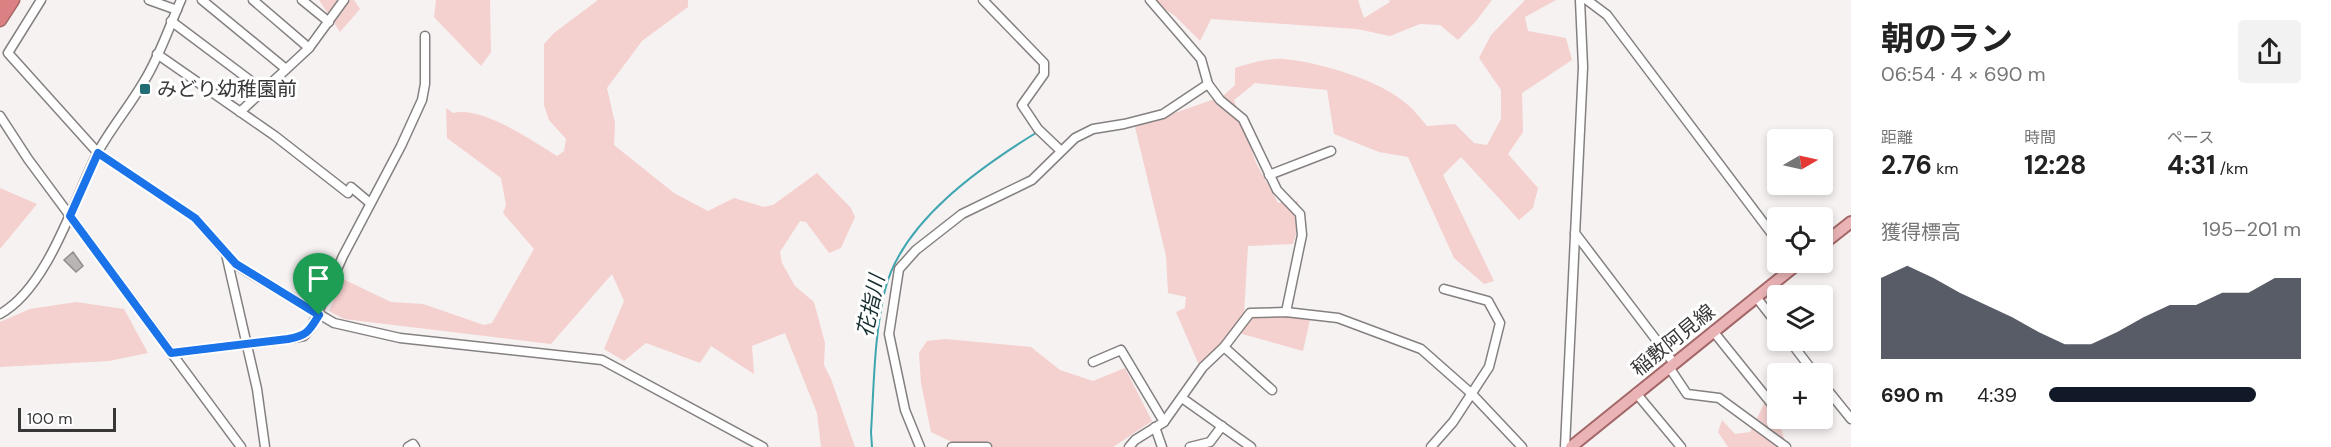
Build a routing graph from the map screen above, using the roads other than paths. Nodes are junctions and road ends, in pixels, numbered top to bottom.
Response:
1 (13, 0) edge
2 (41, 0) edge
3 (149, 0) edge
4 (181, 0) edge
5 (202, 0) edge
6 (253, 0) edge
7 (302, 0) edge
8 (344, 0) edge
9 (983, 0) edge
10 (1150, 0) edge
11 (1580, 0) edge
12 (1587, 0) edge
13 (177, 10) junction
14 (0, 20) edge
15 (171, 21) junction
16 (329, 22) junction
17 (425, 36) dead end
18 (309, 48) junction
19 (157, 54) junction
20 (286, 69) junction
21 (1208, 84) junction
22 (263, 90) junction
23 (240, 112) junction
24 (0, 116) edge
25 (1060, 150) junction
26 (1331, 151) dead end
27 (98, 153) junction
28 (1269, 175) junction
29 (370, 203) junction
30 (70, 216) junction
31 (1851, 222) edge
32 (1767, 227) edge
33 (1575, 233) junction
34 (1833, 236) edge
35 (226, 253) junction
36 (1785, 273) edge
37 (1444, 289) dead end
38 (1756, 297) junction
39 (1767, 311) edge
40 (1286, 312) junction
41 (0, 314) edge
42 (319, 315) junction
43 (1713, 331) junction
44 (245, 343) junction
45 (1224, 347) junction
46 (1797, 351) edge
47 (171, 353) junction
48 (1093, 362) dead end
49 (1673, 362) junction
50 (1807, 363) edge
51 (1272, 390) dead end
52 (1636, 393) junction
53 (1472, 394) junction
54 (1833, 397) edge
55 (1182, 398) junction
56 (1767, 398) edge
57 (1851, 419) edge
58 (1164, 422) junction
59 (1222, 426) junction
60 (1155, 427) junction
61 (241, 447) edge
62 (265, 447) edge
63 (408, 447) edge
64 (415, 447) edge
65 (763, 447) edge
66 (920, 447) edge
67 (952, 447) edge
68 (987, 447) edge
69 (1129, 447) edge
70 (1162, 447) edge
71 (1190, 447) edge
72 (1251, 447) edge
73 (1431, 447) edge
74 (1522, 447) edge
75 (1566, 447) edge
76 (1571, 447) edge
77 (1681, 447) edge
78 (1786, 447) edge

1 - 14 highway
2 - 27 street
3 - 13 street
4 - 13 street
5 - 20 street
6 - 18 street
7 - 16 street
8 - 16 street
9 - 25 street
10 - 21 street
11 - 33 street
12 - 32 street
13 - 15 street
15 - 19 street
15 - 22 street
16 - 18 street
17 - 29 street
18 - 20 street
19 - 23 street
19 - 27 street
20 - 22 street
21 - 25 street
21 - 28 street
22 - 23 street
23 - 29 street
24 - 30 street
25 - 66 street
26 - 28 street
27 - 30 street
27 - 35 street
28 - 40 street
29 - 42 street
30 - 41 street
30 - 47 street
31 - 34 main road
33 - 49 street
33 - 75 street
35 - 42 street
35 - 44 street
36 - 38 main road, 稲敷阿見線
37 - 53 street
38 - 39 street
38 - 43 main road, 稲敷阿見線
40 - 45 street
40 - 53 street
42 - 44 street
42 - 65 street
43 - 49 main road, 稲敷阿見線
43 - 56 street
44 - 47 street
44 - 62 street
45 - 51 street
45 - 55 street
46 - 50 street
47 - 61 street
48 - 58 street
49 - 52 main road, 稲敷阿見線
49 - 78 street
52 - 76 main road, 稲敷阿見線
52 - 77 street
53 - 73 street
53 - 74 street
54 - 57 street
55 - 58 street
55 - 59 street
58 - 60 street
59 - 71 street
59 - 72 street
60 - 69 street
60 - 70 street
63 - 64 street
67 - 68 street

